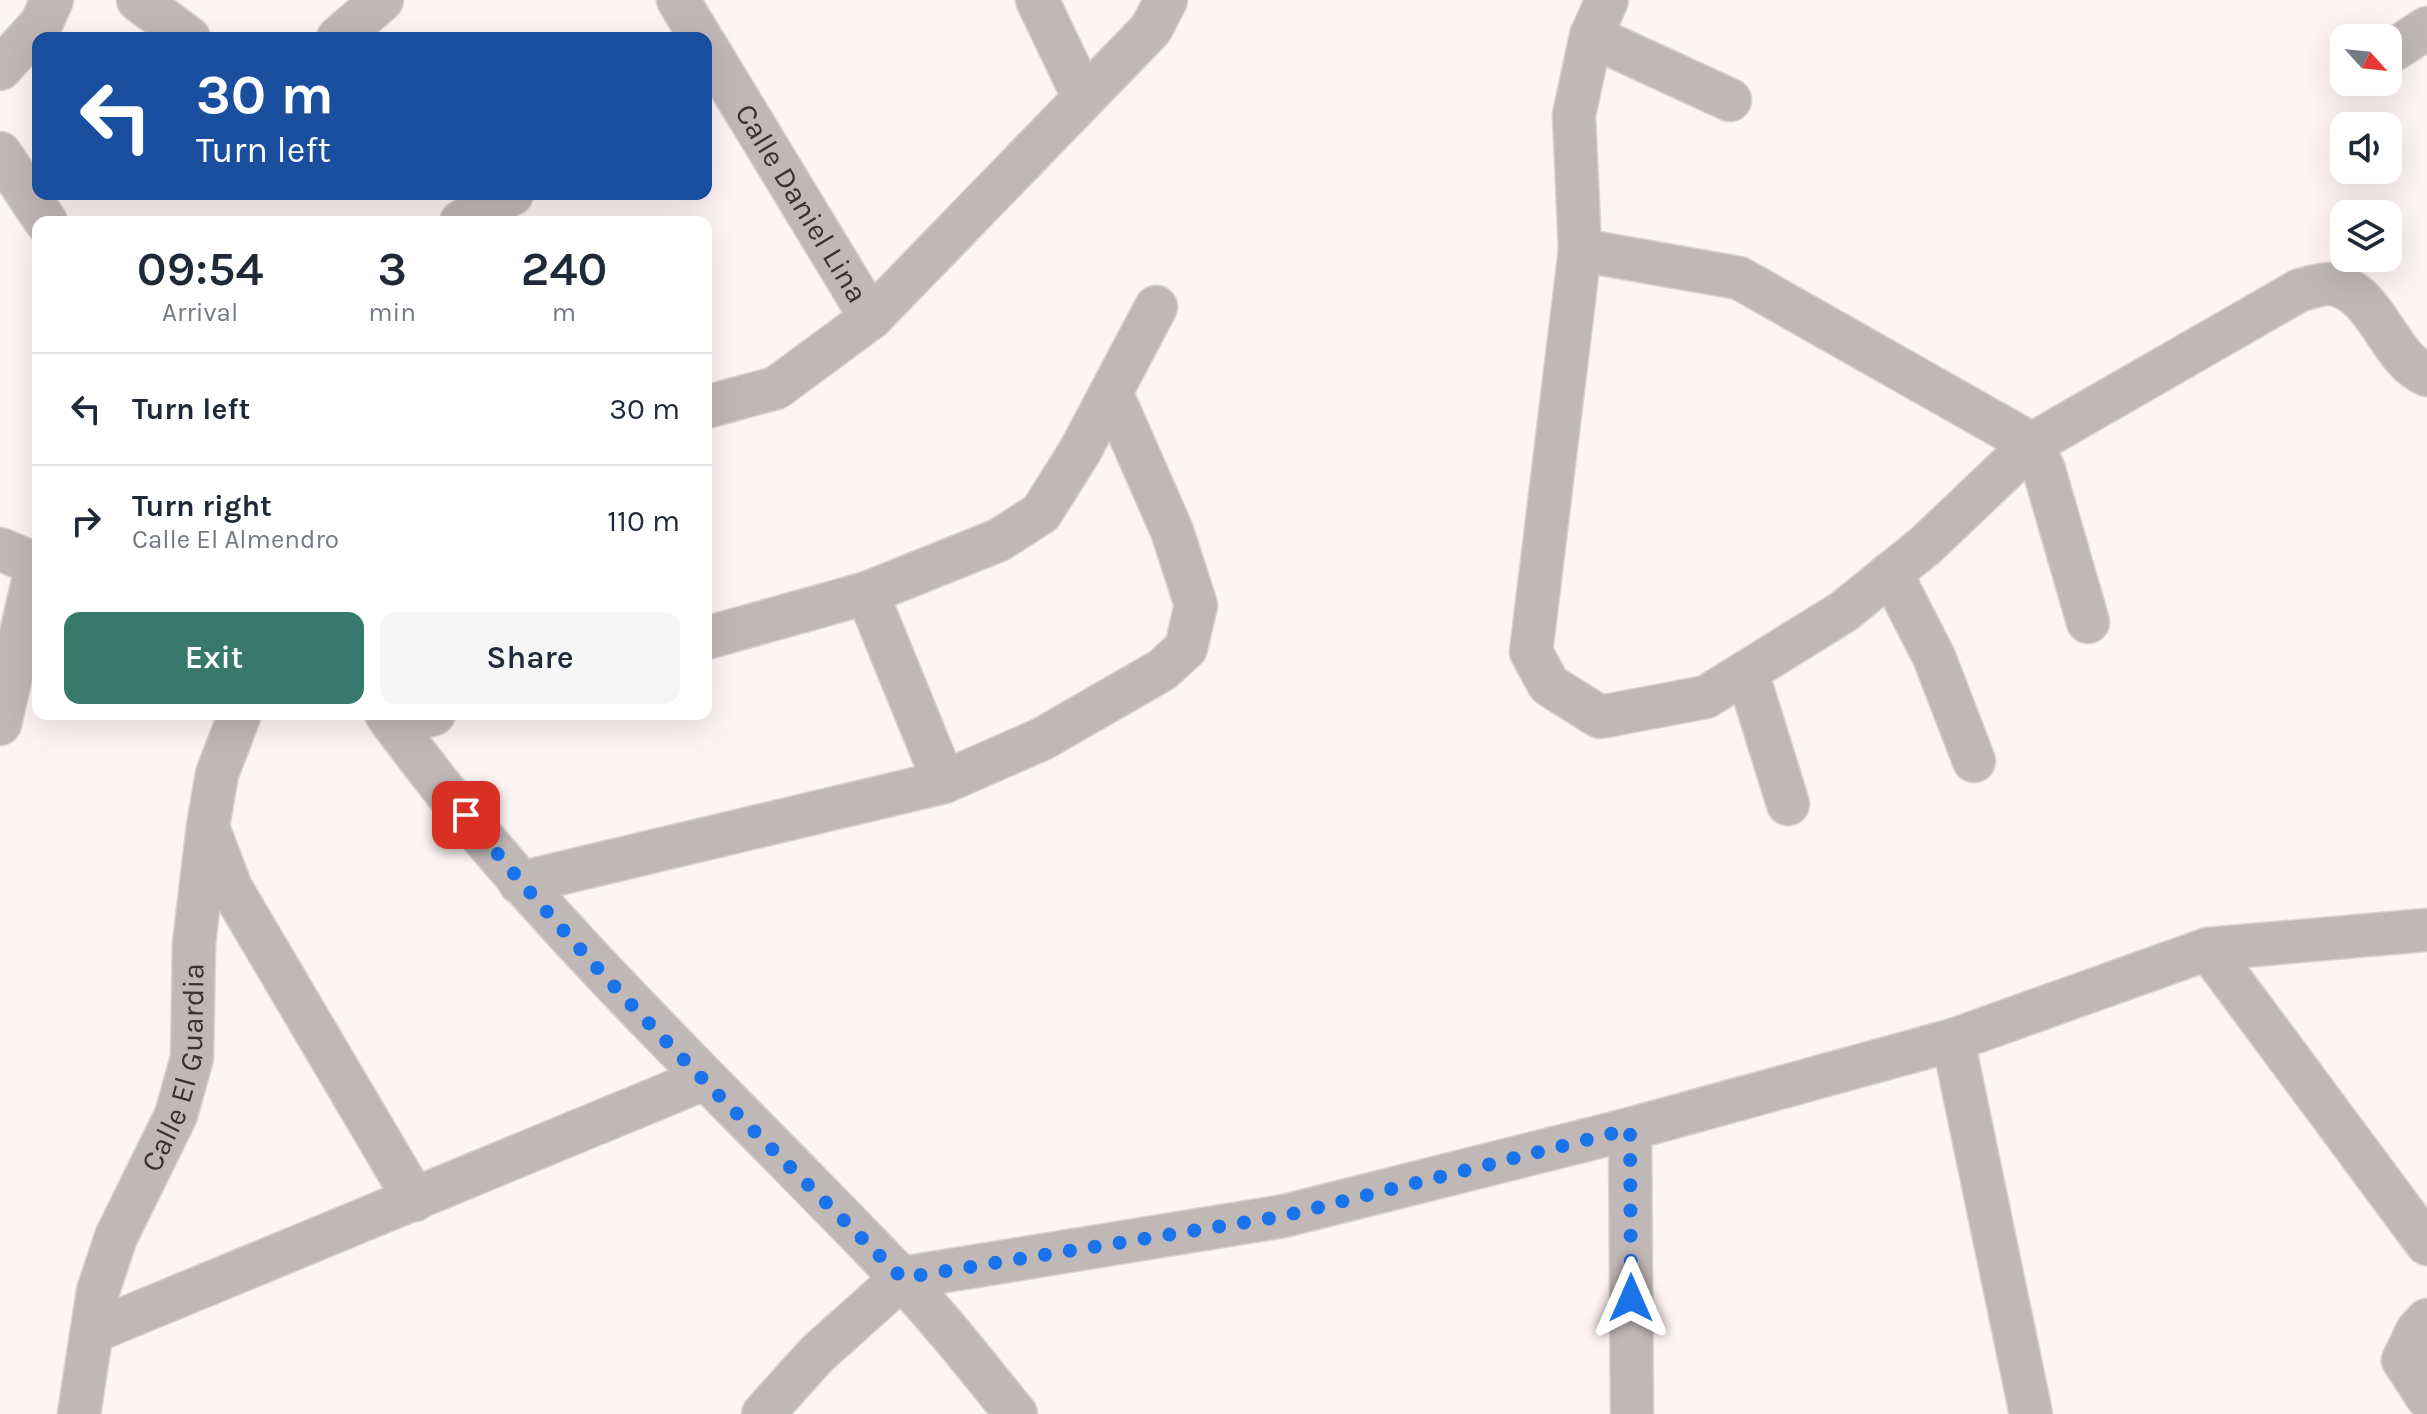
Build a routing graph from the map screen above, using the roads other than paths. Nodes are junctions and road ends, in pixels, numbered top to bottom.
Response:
1 (52, 0) edge
2 (138, 0) edge
3 (382, 0) edge
4 (678, 0) edge
5 (1037, 0) edge
6 (1166, 0) edge
7 (1599, 18) edge
8 (34, 32) edge
9 (181, 32) edge
10 (345, 32) edge
11 (697, 32) edge
12 (32, 34) edge
13 (712, 56) edge
14 (0, 69) edge
15 (1084, 98) junction
16 (1730, 100) dead end
17 (0, 153) edge
18 (501, 200) edge
19 (42, 216) edge
20 (472, 216) edge
21 (1580, 250) junction
22 (1156, 307) dead end
23 (871, 318) junction
24 (2427, 375) edge
25 (1111, 392) junction
26 (712, 405) edge
27 (2032, 444) junction
28 (24, 558) edge
29 (1891, 573) junction
30 (867, 593) junction
31 (2088, 622) dead end
32 (712, 636) edge
33 (1747, 672) junction
34 (238, 720) edge
35 (390, 720) edge
36 (0, 724) edge
37 (1974, 761) dead end
38 (944, 782) junction
39 (1788, 804) dead end
40 (208, 826) junction
41 (520, 883) junction
42 (2427, 930) edge
43 (2208, 949) junction
44 (1953, 1040) junction
45 (704, 1079) junction
46 (1630, 1129) junction
47 (415, 1200) junction
48 (2427, 1244) edge
49 (902, 1278) junction
50 (2427, 1320) edge
51 (92, 1332) junction
52 (2427, 1397) edge
53 (79, 1414) edge
54 (763, 1414) edge
55 (1016, 1414) edge
56 (1632, 1414) edge
57 (2031, 1414) edge

1 - 8 street
2 - 9 street
3 - 10 street
4 - 11 street
5 - 15 street
6 - 15 street
7 - 16 street
7 - 21 street
12 - 14 street
13 - 23 street, Calle Daniel Lina
15 - 23 street
17 - 19 street
18 - 20 street
21 - 27 street
21 - 33 street
22 - 25 street
23 - 26 street
24 - 27 street
25 - 30 street
25 - 38 street
27 - 29 street
27 - 31 street
28 - 36 street
29 - 33 street
29 - 37 street
30 - 32 street
30 - 38 street
33 - 39 street
34 - 40 street, Calle El Guardia
35 - 41 street
38 - 41 street
40 - 47 street
40 - 51 street, Calle El Guardia
41 - 45 street
42 - 43 street
43 - 44 street
43 - 48 street
44 - 46 street
44 - 57 street
45 - 47 street
45 - 49 street
46 - 49 street
46 - 56 street
47 - 51 street
49 - 54 street
49 - 55 street
50 - 52 street
51 - 53 street, Calle El Guardia

